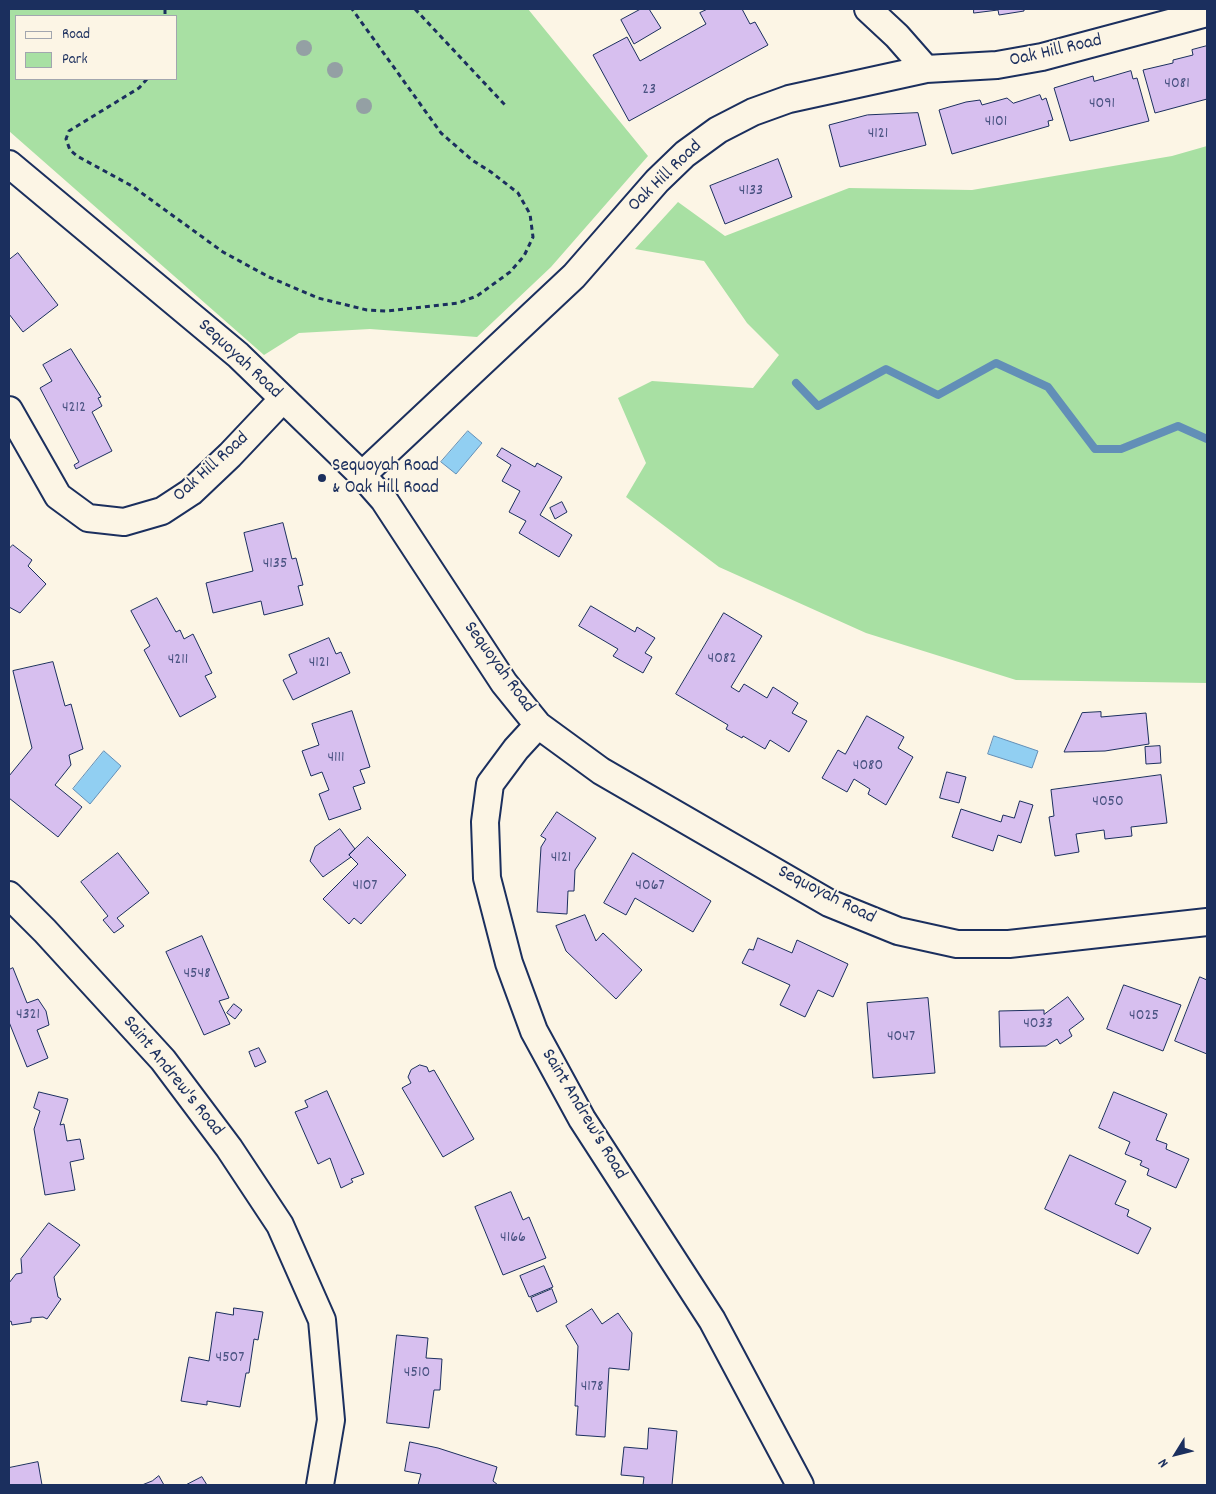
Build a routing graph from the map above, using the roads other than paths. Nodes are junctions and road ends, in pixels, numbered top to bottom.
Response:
1 (868, 9) edge
2 (1207, 13) edge
3 (926, 68) junction
4 (9, 164) edge
5 (282, 400) junction
6 (9, 410) edge
7 (362, 475) junction
8 (538, 725) junction
9 (9, 895) edge
10 (1207, 922) edge
11 (320, 1485) edge
12 (800, 1485) edge

1 - 3 street
2 - 3 street, Oak Hill Road
3 - 7 street, Oak Hill Road
4 - 5 street, Sequoyah Road
5 - 6 street, Oak Hill Road
5 - 7 street, Sequoyah Road
7 - 8 street, Sequoyah Road
8 - 10 street, Sequoyah Road
8 - 12 street, Saint Andrew's Road
9 - 11 street, Saint Andrew's Road

